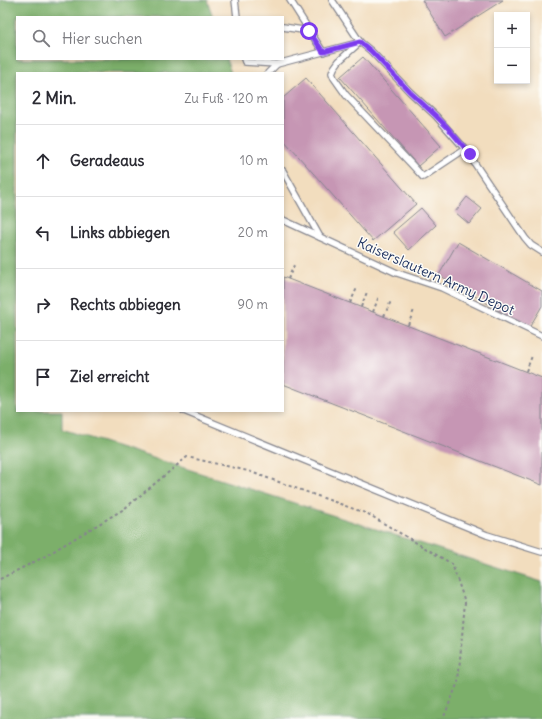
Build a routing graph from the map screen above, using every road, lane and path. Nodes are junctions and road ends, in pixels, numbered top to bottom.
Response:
1 (235, 0) edge
2 (290, 0) edge
3 (332, 0) edge
4 (237, 16) edge
5 (284, 27) edge
6 (309, 31) junction
7 (360, 42) junction
8 (323, 52) junction
9 (244, 60) edge
10 (277, 64) junction
11 (269, 72) edge
12 (465, 148) junction
13 (284, 173) edge
14 (284, 220) edge
15 (320, 237) junction
16 (542, 252) edge
17 (295, 264) dead end
18 (288, 279) dead end
19 (357, 288) dead end
20 (367, 292) dead end
21 (378, 296) dead end
22 (391, 301) dead end
23 (350, 303) dead end
24 (361, 307) dead end
25 (414, 310) dead end
26 (372, 312) dead end
27 (384, 316) dead end
28 (408, 325) dead end
29 (542, 336) edge
30 (532, 356) dead end
31 (526, 371) dead end
32 (186, 412) edge
33 (542, 552) edge
34 (0, 579) edge
35 (443, 719) edge

1 - 4 lane
2 - 6 lane
3 - 7 lane
5 - 6 lane
6 - 8 lane
7 - 8 lane
7 - 12 lane
7 - 12 lane
8 - 10 lane
9 - 10 lane
10 - 11 lane
12 - 16 lane
13 - 15 lane
14 - 15 lane, Kaiserslautern Army Depot
15 - 29 lane, Kaiserslautern Army Depot
17 - 18 path
19 - 23 path
20 - 24 path
21 - 26 path
22 - 27 path
25 - 28 path
30 - 31 path
32 - 33 lane
34 - 35 path

